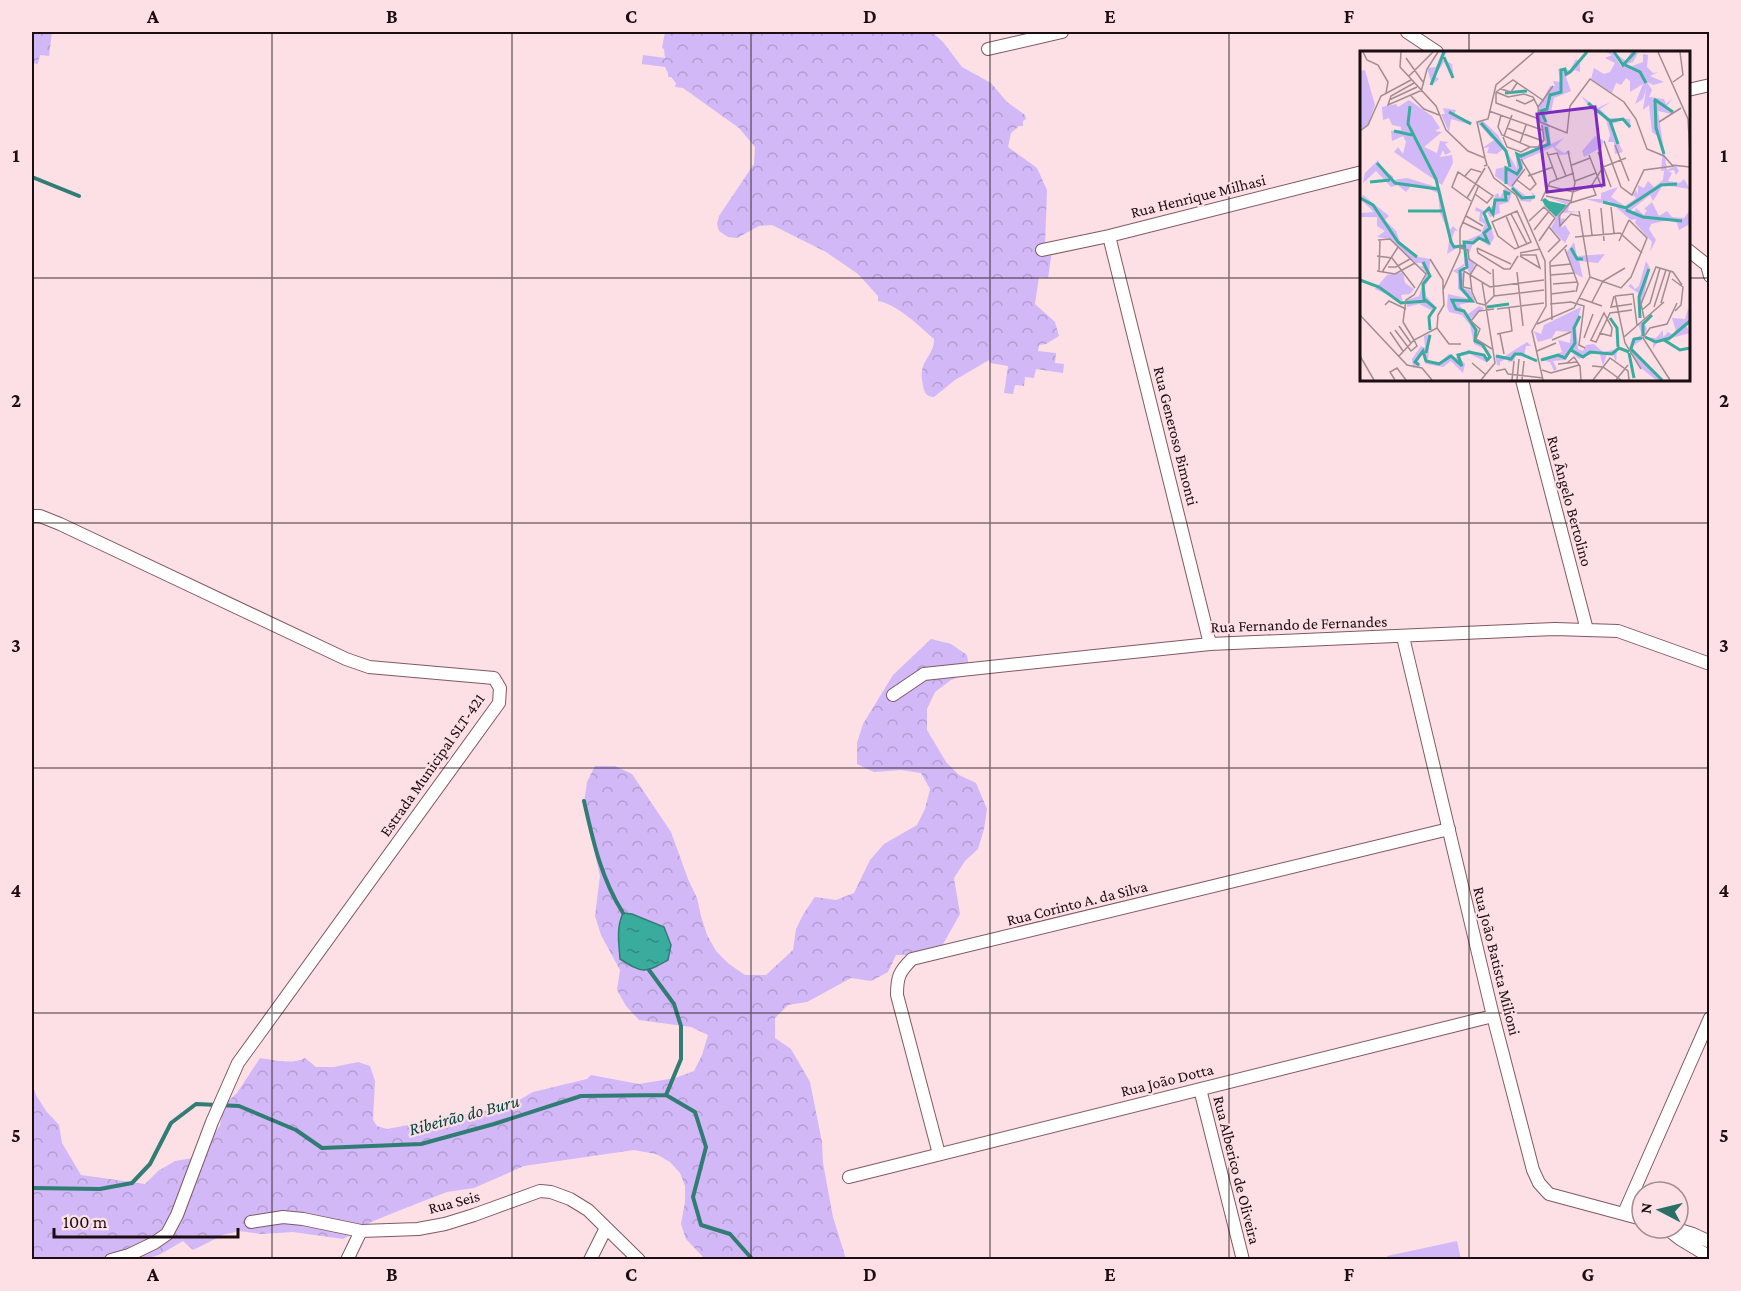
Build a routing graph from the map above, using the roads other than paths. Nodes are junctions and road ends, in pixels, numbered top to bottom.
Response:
1 (1062, 32) edge
2 (1407, 32) edge
3 (988, 49) dead end
4 (1436, 51) edge
5 (1710, 85) edge
6 (1690, 90) edge
7 (1360, 173) edge
8 (1109, 236) junction
9 (1042, 250) dead end
10 (1690, 251) edge
11 (1709, 268) edge
12 (1522, 381) edge
13 (32, 516) edge
14 (1587, 630) junction
15 (1403, 637) junction
16 (1210, 644) junction
17 (1710, 664) edge
18 (893, 695) dead end
19 (1449, 830) junction
20 (1493, 1016) junction
21 (1710, 1018) edge
22 (1200, 1089) junction
23 (939, 1154) junction
24 (849, 1176) dead end
25 (1624, 1213) junction
26 (1630, 1215) edge
27 (251, 1221) dead end
28 (606, 1228) junction
29 (361, 1232) junction
30 (1690, 1233) edge
31 (1682, 1240) edge
32 (1710, 1242) edge
33 (1710, 1257) edge
34 (111, 1260) edge
35 (347, 1260) edge
36 (590, 1260) edge
37 (639, 1260) edge
38 (1242, 1260) edge

1 - 3 street
2 - 4 street
5 - 6 street
7 - 8 street, Rua Henrique Milhasi
8 - 9 street, Rua Henrique Milhasi
8 - 16 street, Rua Generoso Bimonti
10 - 11 street
12 - 14 street, Rua Ângelo Bertolino
13 - 34 street, Estrada Municipal SLT-421
14 - 15 street, Rua Fernando de Fernandes
14 - 17 street, Rua Fernando de Fernandes
15 - 16 street, Rua Fernando de Fernandes
15 - 19 street, Rua João Batista Milioni
16 - 18 street, Rua Fernando de Fernandes
19 - 20 street, Rua João Batista Milioni
19 - 23 street, Rua Corinto A. da Silva
20 - 22 street, Rua João Dotta
20 - 25 street, Rua João Batista Milioni
21 - 25 street
22 - 23 street, Rua João Dotta
22 - 38 street, Rua Alberico de Oliveira
23 - 24 street, Rua João Dotta
25 - 26 street, Rua João Batista Milioni
27 - 29 street, Rua Seis
28 - 29 street, Rua Seis
28 - 36 street
28 - 37 street, Rua Seis
29 - 35 street
30 - 32 street
31 - 33 street

